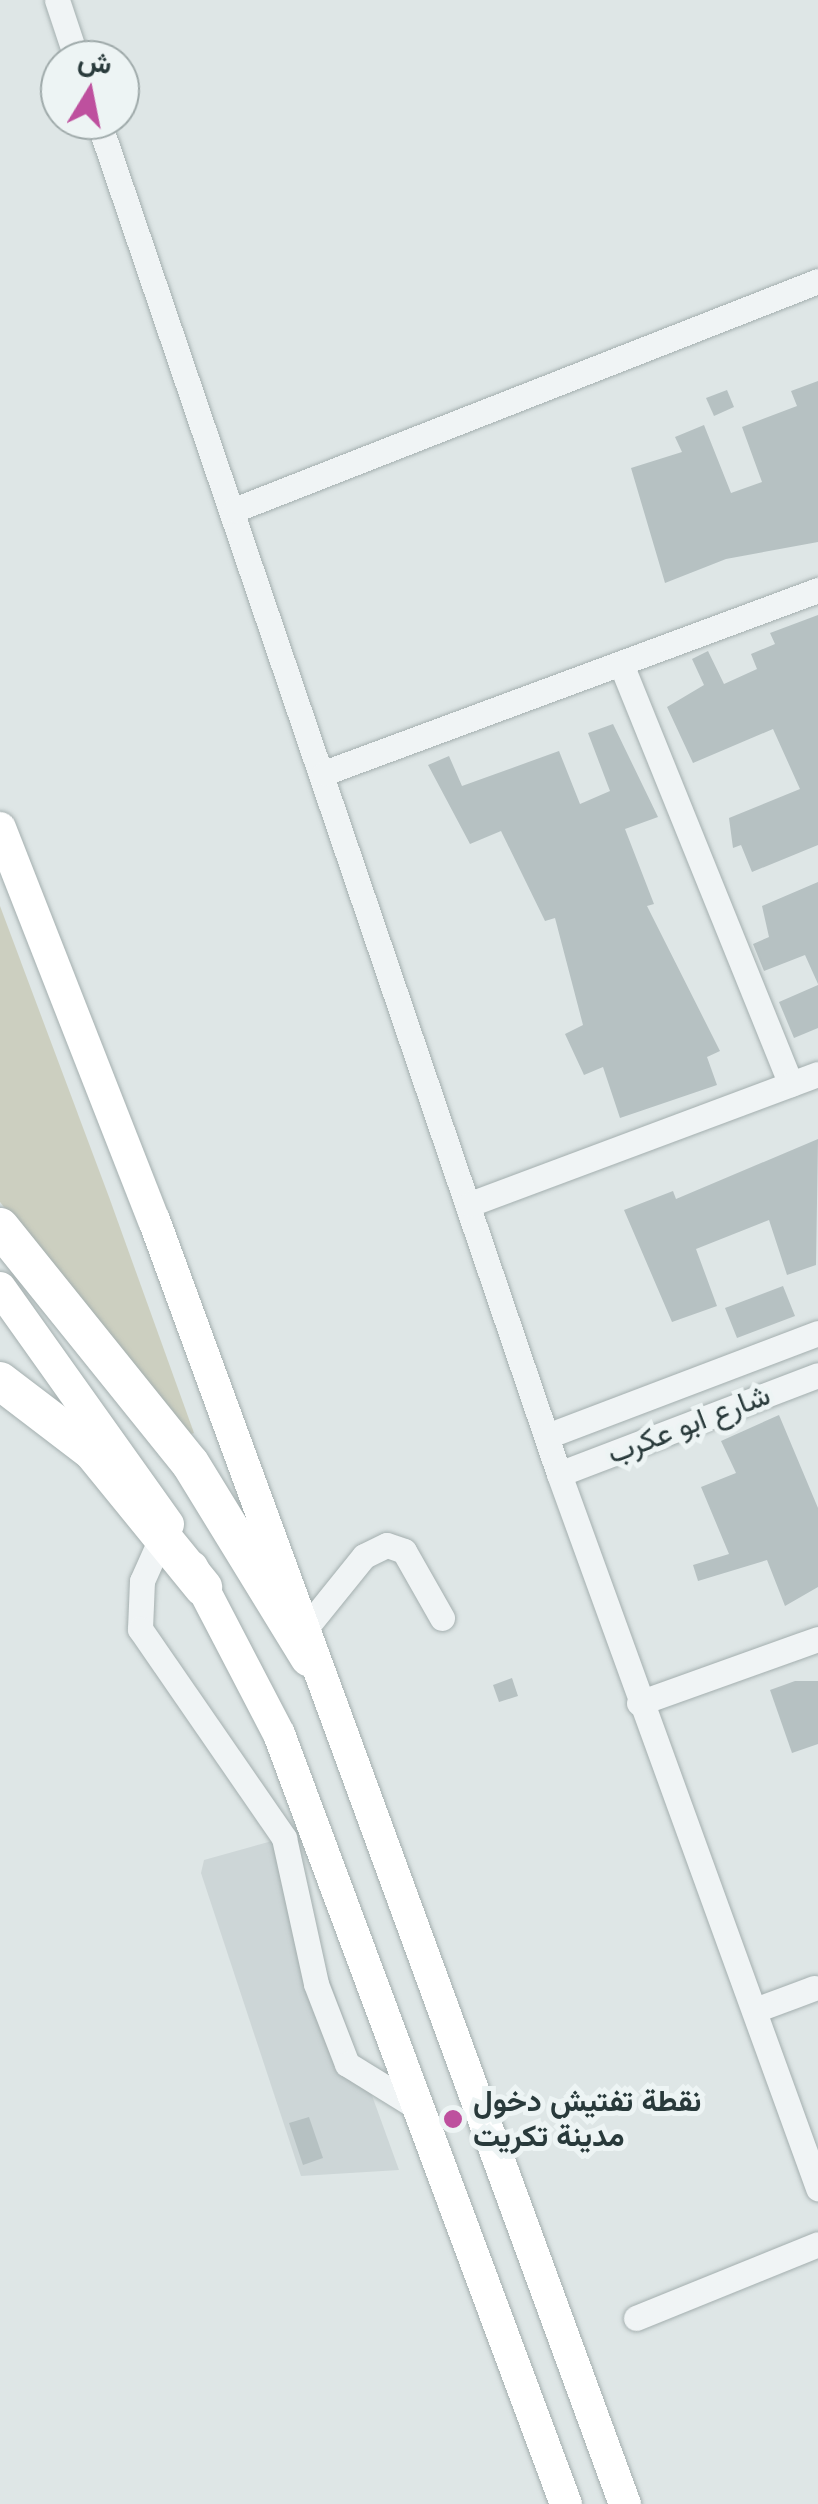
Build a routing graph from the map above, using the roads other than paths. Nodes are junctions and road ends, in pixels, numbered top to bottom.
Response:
1 (56, 0) edge
2 (71, 40) edge
3 (105, 140) edge
4 (818, 282) edge
5 (234, 510) junction
6 (818, 590) edge
7 (621, 664) junction
8 (324, 774) junction
9 (0, 828) edge
10 (818, 1074) edge
11 (791, 1084) junction
12 (470, 1204) junction
13 (0, 1226) edge
14 (0, 1288) edge
15 (818, 1334) edge
16 (818, 1375) edge
17 (0, 1381) edge
18 (547, 1436) junction
19 (559, 1474) junction
20 (162, 1536) junction
21 (203, 1587) junction
22 (442, 1618) dead end
23 (818, 1638) edge
24 (305, 1646) junction
25 (639, 1702) junction
26 (814, 1988) dead end
27 (755, 2010) junction
28 (420, 2109) junction
29 (818, 2188) edge
30 (818, 2244) edge
31 (636, 2318) dead end
32 (566, 2504) edge
33 (625, 2504) edge

1 - 2 street
3 - 5 street
4 - 5 street
5 - 8 street
6 - 7 street
7 - 8 street
7 - 11 street
8 - 12 street
9 - 24 main road
10 - 11 street
11 - 12 street
12 - 18 street
13 - 24 highway
14 - 21 main road
15 - 18 street
16 - 19 street, شارع ابو عكرب
17 - 20 highway
18 - 19 street
19 - 25 street
20 - 21 highway
20 - 28 street
21 - 28 main road
22 - 24 street
23 - 25 street
24 - 33 main road
25 - 27 street
26 - 27 street
27 - 29 street
28 - 32 main road
30 - 31 street

